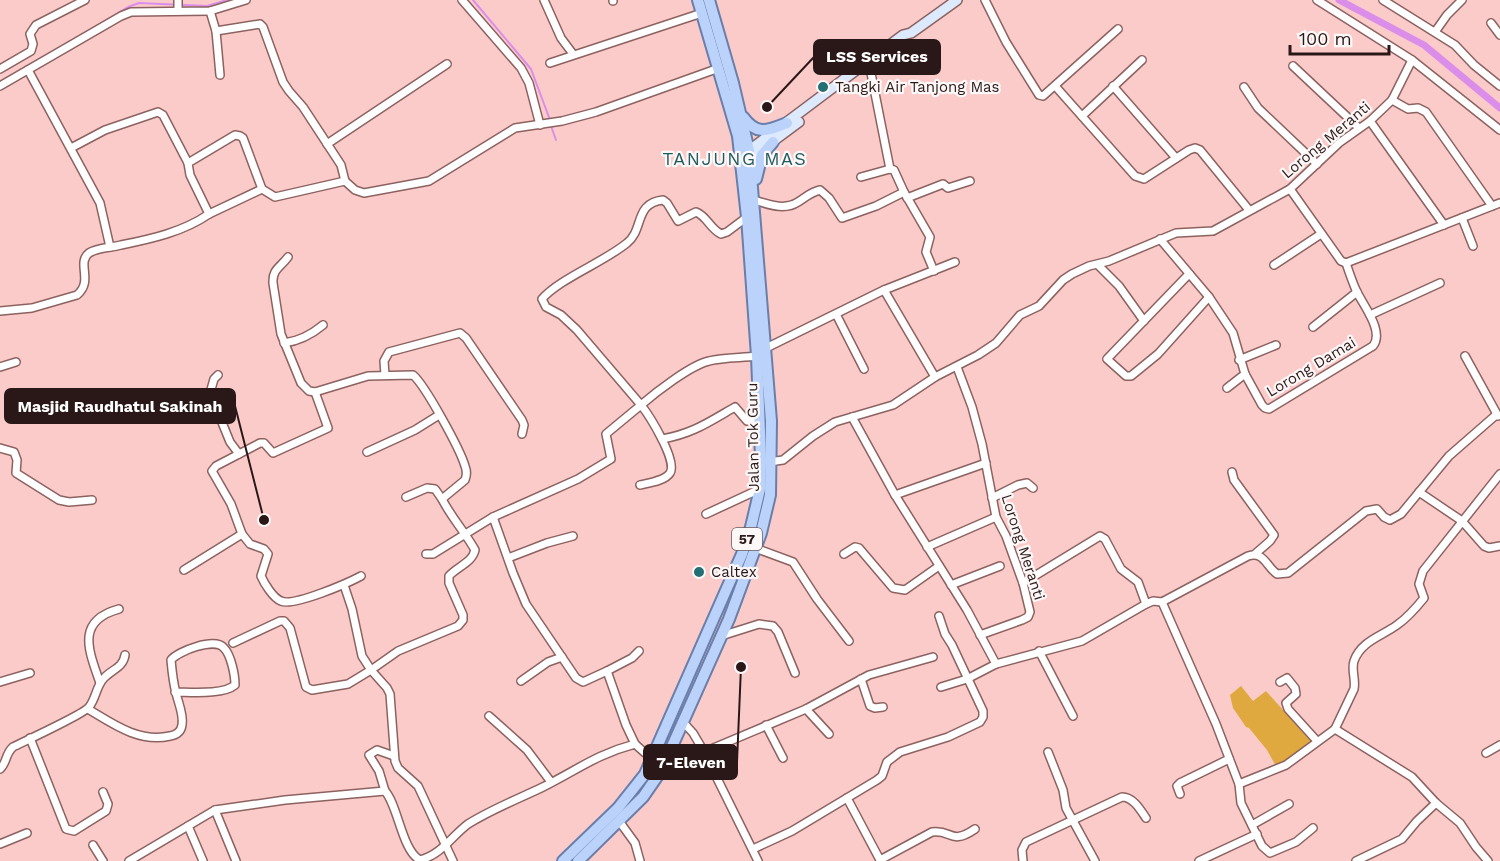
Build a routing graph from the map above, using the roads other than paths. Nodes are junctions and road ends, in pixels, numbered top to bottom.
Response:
1 (86, 0) edge
2 (246, 0) edge
3 (462, 0) edge
4 (544, 0) edge
5 (698, 0) edge
6 (709, 0) edge
7 (957, 0) edge
8 (985, 0) edge
9 (1317, 0) edge
10 (1383, 0) edge
11 (1462, 0) edge
12 (178, 5) edge
13 (210, 11) junction
14 (702, 13) junction
15 (1491, 23) dead end
16 (1118, 29) dead end
17 (216, 31) junction
18 (1435, 32) junction
19 (911, 33) junction
20 (1500, 35) edge
21 (573, 54) junction
22 (1142, 60) dead end
23 (1412, 60) junction
24 (550, 63) dead end
25 (447, 64) dead end
26 (1293, 66) dead end
27 (718, 68) junction
28 (870, 68) junction
29 (0, 69) edge
30 (28, 70) junction
31 (220, 75) dead end
32 (0, 86) edge
33 (1113, 86) junction
34 (1056, 87) junction
35 (1244, 87) dead end
36 (1500, 87) edge
37 (1392, 100) junction
38 (741, 114) junction
39 (1082, 116) junction
40 (1371, 121) junction
41 (787, 123) junction
42 (541, 124) junction
43 (1359, 128) junction
44 (1500, 130) edge
45 (773, 142) junction
46 (327, 144) junction
47 (71, 148) junction
48 (746, 157) junction
49 (1176, 158) junction
50 (188, 163) junction
51 (1317, 164) junction
52 (890, 169) junction
53 (861, 177) dead end
54 (345, 181) junction
55 (970, 181) dead end
56 (753, 184) junction
57 (261, 189) junction
58 (1290, 189) junction
59 (905, 195) junction
60 (754, 200) junction
61 (1500, 203) edge
62 (1492, 206) junction
63 (1250, 210) junction
64 (209, 214) junction
65 (747, 217) junction
66 (1462, 218) junction
67 (1444, 225) junction
68 (1321, 234) junction
69 (1160, 239) junction
70 (1473, 246) dead end
71 (110, 247) junction
72 (288, 257) dead end
73 (955, 262) dead end
74 (1346, 263) junction
75 (1098, 265) junction
76 (1274, 265) dead end
77 (934, 271) junction
78 (1189, 274) junction
79 (1440, 283) dead end
80 (884, 290) junction
81 (1357, 292) junction
82 (1209, 297) junction
83 (0, 311) edge
84 (836, 314) junction
85 (1371, 315) junction
86 (1144, 321) junction
87 (323, 325) dead end
88 (1313, 327) dead end
89 (284, 343) junction
90 (1276, 345) dead end
91 (766, 348) junction
92 (757, 356) junction
93 (1465, 356) dead end
94 (1239, 360) junction
95 (16, 362) dead end
96 (0, 367) edge
97 (957, 367) junction
98 (864, 369) dead end
99 (1245, 374) junction
100 (218, 375) dead end
101 (385, 375) junction
102 (935, 377) junction
103 (1227, 387) dead end
104 (315, 392) junction
105 (641, 405) junction
106 (439, 415) junction
107 (1498, 416) edge
108 (852, 417) junction
109 (759, 422) junction
110 (522, 434) dead end
111 (662, 439) junction
112 (0, 448) edge
113 (367, 452) dead end
114 (239, 454) junction
115 (769, 462) junction
116 (986, 463) junction
117 (1232, 472) dead end
118 (1500, 474) edge
119 (640, 485) dead end
120 (1034, 488) dead end
121 (760, 489) junction
122 (1419, 492) junction
123 (895, 495) junction
124 (406, 497) dead end
125 (992, 498) junction
126 (442, 499) junction
127 (92, 500) dead end
128 (706, 514) dead end
129 (493, 517) junction
130 (996, 517) junction
131 (1462, 521) junction
132 (466, 533) junction
133 (242, 534) junction
134 (573, 536) dead end
135 (1500, 546) edge
136 (927, 547) junction
137 (755, 548) junction
138 (1255, 554) junction
139 (426, 555) dead end
140 (844, 555) dead end
141 (508, 558) junction
142 (939, 566) junction
143 (1000, 566) dead end
144 (184, 570) dead end
145 (361, 576) dead end
146 (1023, 583) junction
147 (344, 585) junction
148 (951, 585) junction
149 (1162, 602) junction
150 (1146, 604) junction
151 (119, 609) dead end
152 (939, 616) dead end
153 (980, 635) junction
154 (722, 636) junction
155 (849, 641) dead end
156 (233, 643) dead end
157 (639, 651) dead end
158 (1039, 651) junction
159 (125, 654) dead end
160 (699, 654) junction
161 (562, 657) junction
162 (933, 657) dead end
163 (711, 659) junction
164 (996, 664) junction
165 (371, 669) junction
166 (607, 671) junction
167 (30, 673) dead end
168 (795, 673) dead end
169 (861, 679) junction
170 (967, 679) junction
171 (521, 681) dead end
172 (0, 682) edge
173 (1280, 682) dead end
174 (100, 683) junction
175 (942, 687) dead end
176 (176, 692) junction
177 (883, 707) dead end
178 (88, 709) junction
179 (806, 709) junction
180 (489, 716) dead end
181 (1073, 716) dead end
182 (683, 722) junction
183 (766, 725) junction
184 (1335, 729) junction
185 (829, 734) dead end
186 (30, 738) junction
187 (1317, 741) junction
188 (635, 744) junction
189 (1500, 745) edge
190 (703, 750) junction
191 (1048, 752) dead end
192 (1486, 753) dead end
193 (394, 756) junction
194 (654, 756) junction
195 (783, 758) dead end
196 (1228, 759) junction
197 (0, 769) edge
198 (551, 782) junction
199 (1239, 784) junction
200 (386, 791) junction
201 (103, 792) dead end
202 (1180, 794) dead end
203 (847, 798) junction
204 (1436, 803) junction
205 (1289, 804) dead end
206 (215, 810) junction
207 (1146, 818) dead end
208 (1072, 820) junction
209 (619, 821) junction
210 (1252, 825) junction
211 (188, 826) junction
212 (1312, 828) dead end
213 (975, 829) dead end
214 (27, 833) dead end
215 (1257, 834) junction
216 (0, 844) edge
217 (93, 845) dead end
218 (446, 847) junction
219 (753, 849) junction
220 (414, 860) edge
221 (103, 861) edge
222 (129, 861) edge
223 (203, 861) edge
224 (236, 861) edge
225 (453, 861) edge
226 (563, 861) edge
227 (578, 861) edge
228 (640, 861) edge
229 (759, 861) edge
230 (1023, 861) edge
231 (1095, 861) edge
232 (1199, 861) edge
233 (1356, 861) edge
234 (1488, 861) edge

1 - 29 street
2 - 13 street
3 - 42 street
4 - 21 street
5 - 14 main road, Jalan Tok Guru / 57
6 - 38 main road, Jalan Tok Guru / 57
7 - 19 main road
8 - 34 street
9 - 23 street
10 - 18 street
11 - 18 street
12 - 13 street
12 - 30 street
13 - 17 street
14 - 21 street
14 - 27 main road, Jalan Tok Guru / 57
15 - 20 street
16 - 34 street
17 - 31 street
17 - 46 street
18 - 36 street
19 - 28 main road
19 - 41 main road
21 - 24 street
22 - 33 street
23 - 37 street, Lorong Meranti
23 - 44 street
25 - 46 street
26 - 43 street
27 - 42 street
27 - 48 main road, Jalan Tok Guru / 57
28 - 45 main road
28 - 52 street
30 - 32 street
30 - 47 street
33 - 39 street
33 - 49 street
34 - 39 street
35 - 51 street
37 - 40 street, Lorong Meranti
37 - 62 street
38 - 41 main road
38 - 48 main road, Jalan Tok Guru / 57
39 - 49 street
40 - 43 street, Lorong Meranti
40 - 67 street
41 - 48 main road
42 - 54 street
43 - 51 street, Lorong Meranti
45 - 48 main road
45 - 56 main road
46 - 54 street
47 - 50 street
47 - 71 street
48 - 56 main road, Jalan Tok Guru / 57
48 - 65 main road, Jalan Tok Guru / 57
49 - 63 street
50 - 57 street
50 - 64 street
51 - 58 street, Lorong Meranti
52 - 53 street
52 - 59 street
54 - 57 street
55 - 59 street
56 - 60 main road, Jalan Tok Guru / 57
57 - 64 street
58 - 63 street, Lorong Meranti
58 - 68 street, Lorong Damai
59 - 60 street
59 - 77 street
60 - 91 main road, Jalan Tok Guru / 57
61 - 62 street
62 - 66 street
63 - 69 street, Lorong Meranti
64 - 71 street
65 - 92 main road, Jalan Tok Guru / 57
65 - 105 street
66 - 67 street
66 - 70 street
67 - 74 street
68 - 74 street, Lorong Damai
68 - 76 street
69 - 75 street, Lorong Meranti
69 - 78 street, Lorong Damai
71 - 83 street
72 - 89 street
73 - 77 street
74 - 81 street, Lorong Damai
75 - 86 street
75 - 97 street, Lorong Meranti
77 - 80 street
78 - 82 street, Lorong Damai
78 - 86 street
79 - 85 street
80 - 84 street
80 - 102 street
81 - 85 street, Lorong Damai
81 - 88 street
82 - 86 street
82 - 94 street, Lorong Damai
84 - 91 street
84 - 98 street
85 - 99 street, Lorong Damai
87 - 89 street
89 - 104 street
90 - 94 street
91 - 115 main road, Jalan Tok Guru / 57
92 - 105 street
92 - 109 main road, Jalan Tok Guru / 57
93 - 107 street
94 - 99 street, Lorong Damai
95 - 96 street
97 - 102 street, Lorong Meranti
97 - 116 street, Lorong Meranti
99 - 103 street
100 - 114 street
101 - 104 street
101 - 106 street
101 - 110 street
102 - 108 street, Lorong Meranti
104 - 114 street
105 - 111 street
105 - 129 street
106 - 113 street
106 - 126 street
107 - 122 street
108 - 115 street, Lorong Meranti
108 - 123 street
109 - 111 street
109 - 121 main road, Jalan Tok Guru / 57
111 - 119 street
112 - 127 street
114 - 133 street
115 - 137 main road, Jalan Tok Guru / 57
116 - 123 street
116 - 125 street, Lorong Meranti
117 - 138 street
118 - 131 street
120 - 125 street
121 - 128 street
121 - 160 main road, Jalan Tok Guru / 57
122 - 131 street
122 - 138 street
123 - 136 street
124 - 126 street
125 - 130 street, Lorong Meranti
126 - 132 street
129 - 132 street
129 - 141 street
130 - 136 street
130 - 146 street, Lorong Meranti
131 - 135 street
131 - 184 street
132 - 139 street
132 - 165 street
133 - 144 street
133 - 147 street
134 - 141 street
136 - 142 street
137 - 154 main road, Jalan Tok Guru / 57
137 - 155 street
138 - 149 street
140 - 142 street
141 - 161 street
142 - 148 street
143 - 148 street
145 - 147 street
146 - 150 street
146 - 153 street, Lorong Meranti
147 - 165 street
148 - 153 street
149 - 150 street
149 - 196 street
150 - 158 street
151 - 174 street
152 - 170 street
153 - 164 street
154 - 163 main road, Jalan Tok Guru / 57
154 - 168 street
156 - 165 street
157 - 166 street
158 - 164 street
158 - 181 street
159 - 174 street
160 - 163 main road
160 - 194 main road, Jalan Tok Guru / 57
161 - 166 street
161 - 171 street
162 - 169 street
163 - 182 main road, Jalan Tok Guru / 57
164 - 170 street
165 - 193 street
166 - 188 street
167 - 172 street
169 - 177 street
169 - 179 street
170 - 175 street
170 - 203 street
173 - 187 street
174 - 178 street
176 - 176 street
176 - 178 street
178 - 186 street
179 - 183 street
179 - 185 street
180 - 198 street
182 - 190 street
182 - 209 main road, Jalan Tok Guru / 57
183 - 190 street
183 - 195 street
184 - 187 street
184 - 204 street
186 - 197 street
186 - 201 street
187 - 199 street
188 - 194 street
188 - 198 street
189 - 192 street
190 - 219 street
191 - 208 street
193 - 200 street
193 - 218 street
194 - 226 main road, Jalan Tok Guru / 57
196 - 199 street
196 - 202 street
198 - 218 street
199 - 210 street
200 - 206 street
200 - 220 street
203 - 213 street
203 - 219 street
204 - 233 street
204 - 234 street
205 - 210 street
206 - 211 street
206 - 224 street
207 - 208 street
208 - 230 street
208 - 231 street
209 - 227 main road, Jalan Tok Guru / 57
209 - 228 street
210 - 215 street
211 - 222 street
211 - 223 street
212 - 215 street
214 - 216 street
215 - 232 street
217 - 221 street
218 - 220 street
218 - 225 street
219 - 229 street

